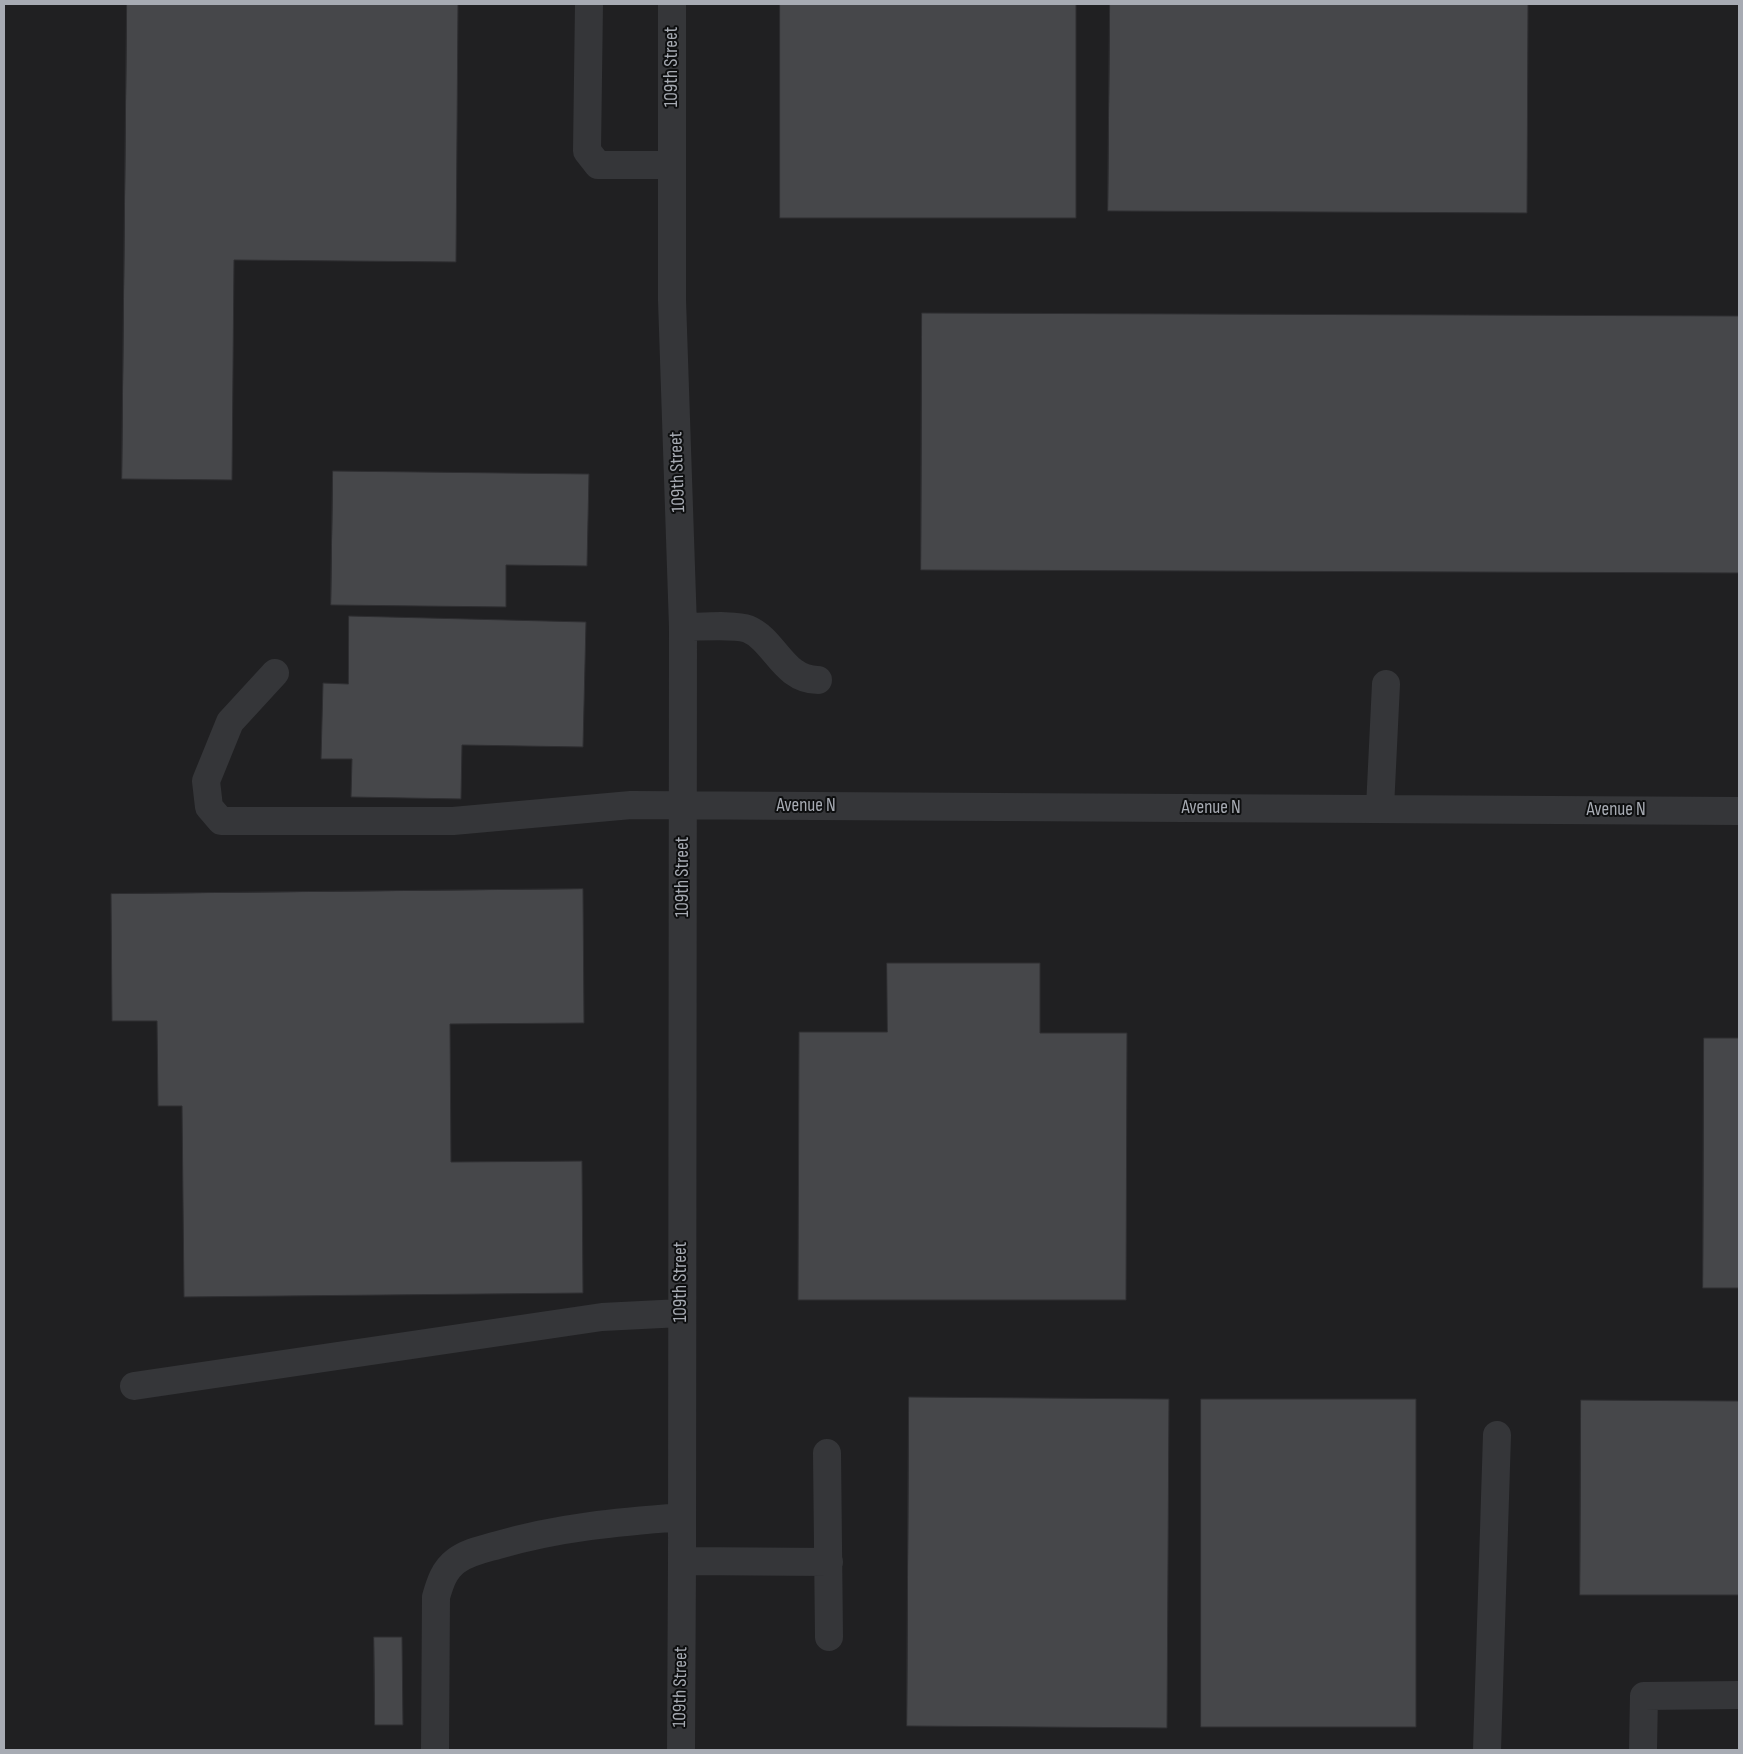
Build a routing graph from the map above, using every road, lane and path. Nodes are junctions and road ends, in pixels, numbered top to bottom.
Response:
1 (589, 4) edge
2 (672, 4) edge
3 (672, 165) junction
4 (683, 627) junction
5 (275, 673) dead end
6 (818, 680) dead end
7 (1386, 684) dead end
8 (683, 805) junction
9 (1380, 808) junction
10 (1739, 812) edge
11 (681, 1313) junction
12 (134, 1386) dead end
13 (1497, 1435) dead end
14 (827, 1453) dead end
15 (682, 1517) junction
16 (682, 1561) junction
17 (829, 1562) junction
18 (829, 1637) dead end
19 (1739, 1695) edge
20 (435, 1750) edge
21 (681, 1750) edge
22 (1487, 1750) edge
23 (1643, 1750) edge

1 - 3 street
2 - 3 street, 109th Street
3 - 4 street, 109th Street
4 - 6 street
4 - 8 street, 109th Street
5 - 8 street, Avenue N
7 - 9 street
8 - 9 street, Avenue N
8 - 11 street, 109th Street
9 - 10 street, Avenue N
11 - 12 street
11 - 15 street, 109th Street
13 - 22 street
14 - 17 street
15 - 16 street, 109th Street
15 - 20 street
16 - 17 street
16 - 21 street, 109th Street
17 - 18 street
19 - 23 street

